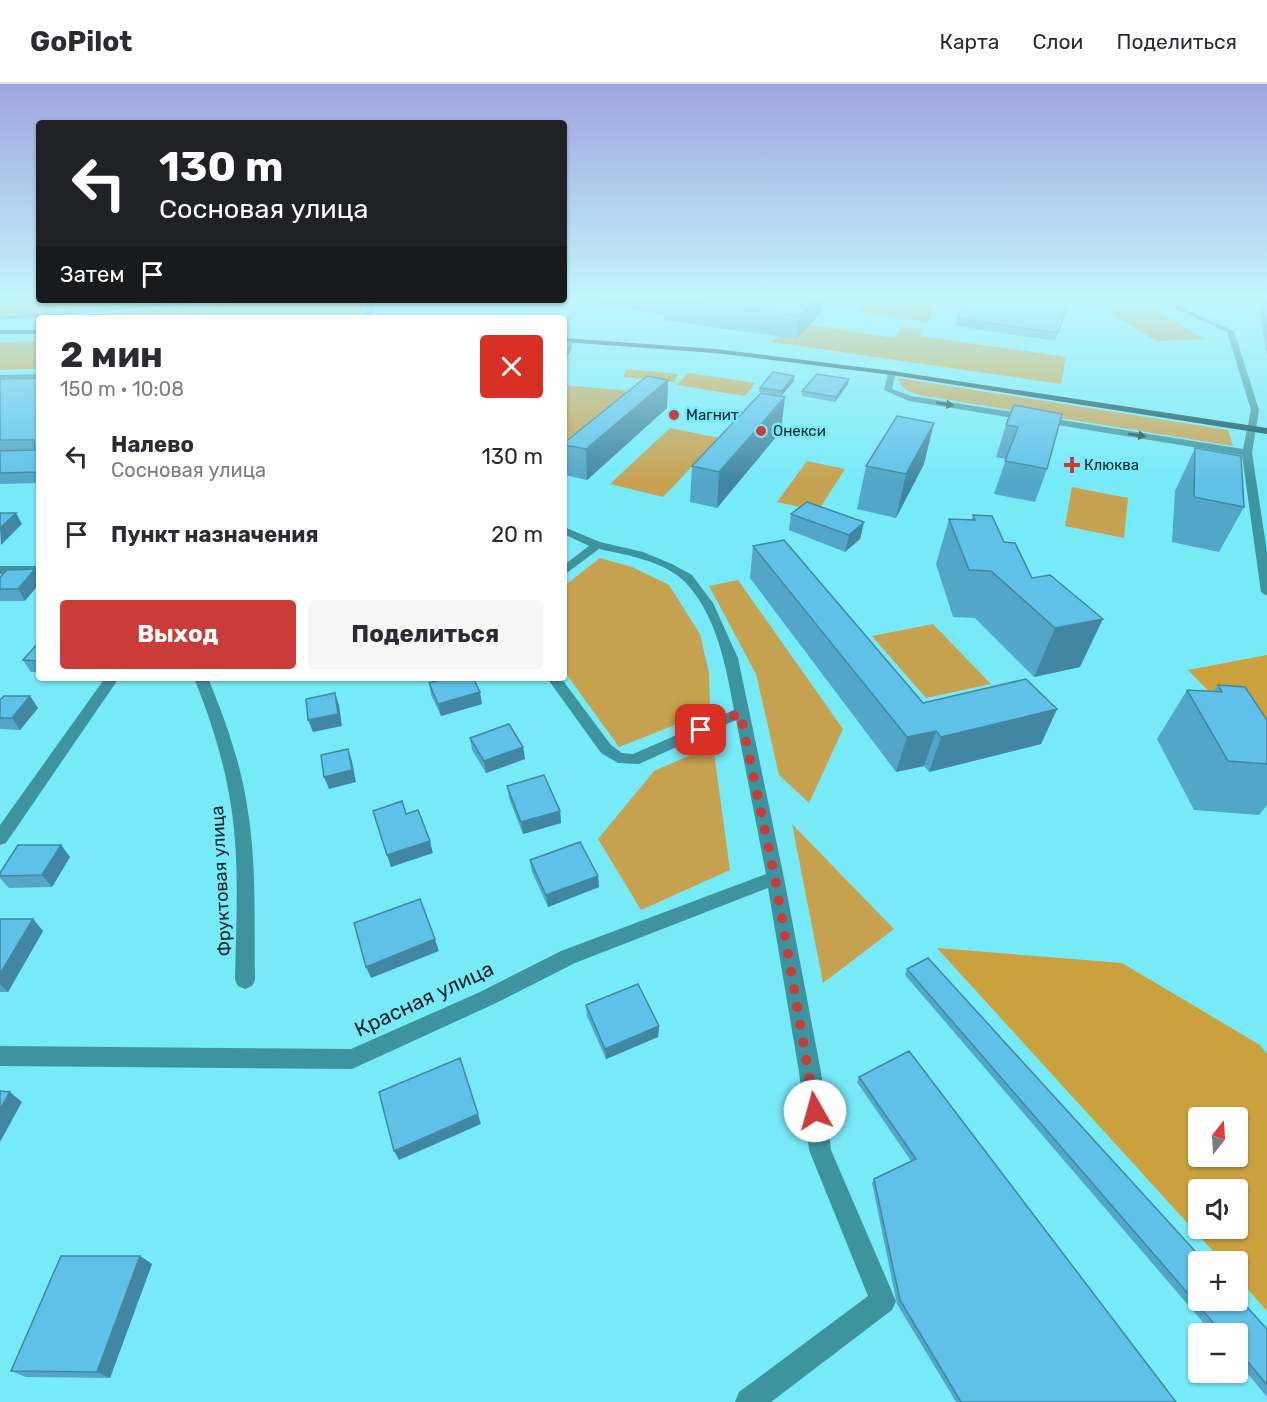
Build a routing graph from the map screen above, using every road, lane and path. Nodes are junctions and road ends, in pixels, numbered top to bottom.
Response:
1 (783, 360) edge
2 (1239, 360) edge
3 (892, 373) junction
4 (36, 376) edge
5 (0, 377) edge
6 (1251, 429) junction
7 (1267, 431) edge
8 (1247, 453) junction
9 (567, 531) edge
10 (597, 545) junction
11 (567, 569) edge
12 (0, 570) edge
13 (36, 570) edge
14 (1267, 592) edge
15 (110, 681) edge
16 (202, 681) edge
17 (556, 681) edge
18 (740, 713) junction
19 (0, 838) edge
20 (775, 878) junction
21 (245, 980) dead end
22 (0, 1056) edge
23 (748, 1402) edge

1 - 3 main road
2 - 6 street
3 - 6 main road
3 -> 8 street
4 - 5 street
6 - 7 main road
6 - 8 street
8 - 14 street
9 - 10 street
10 - 11 street
10 - 18 street
12 - 13 street
15 - 19 street
16 - 21 street, Фруктовая улица
17 - 18 street
18 - 20 street
20 - 22 street, Красная улица
20 - 23 street

